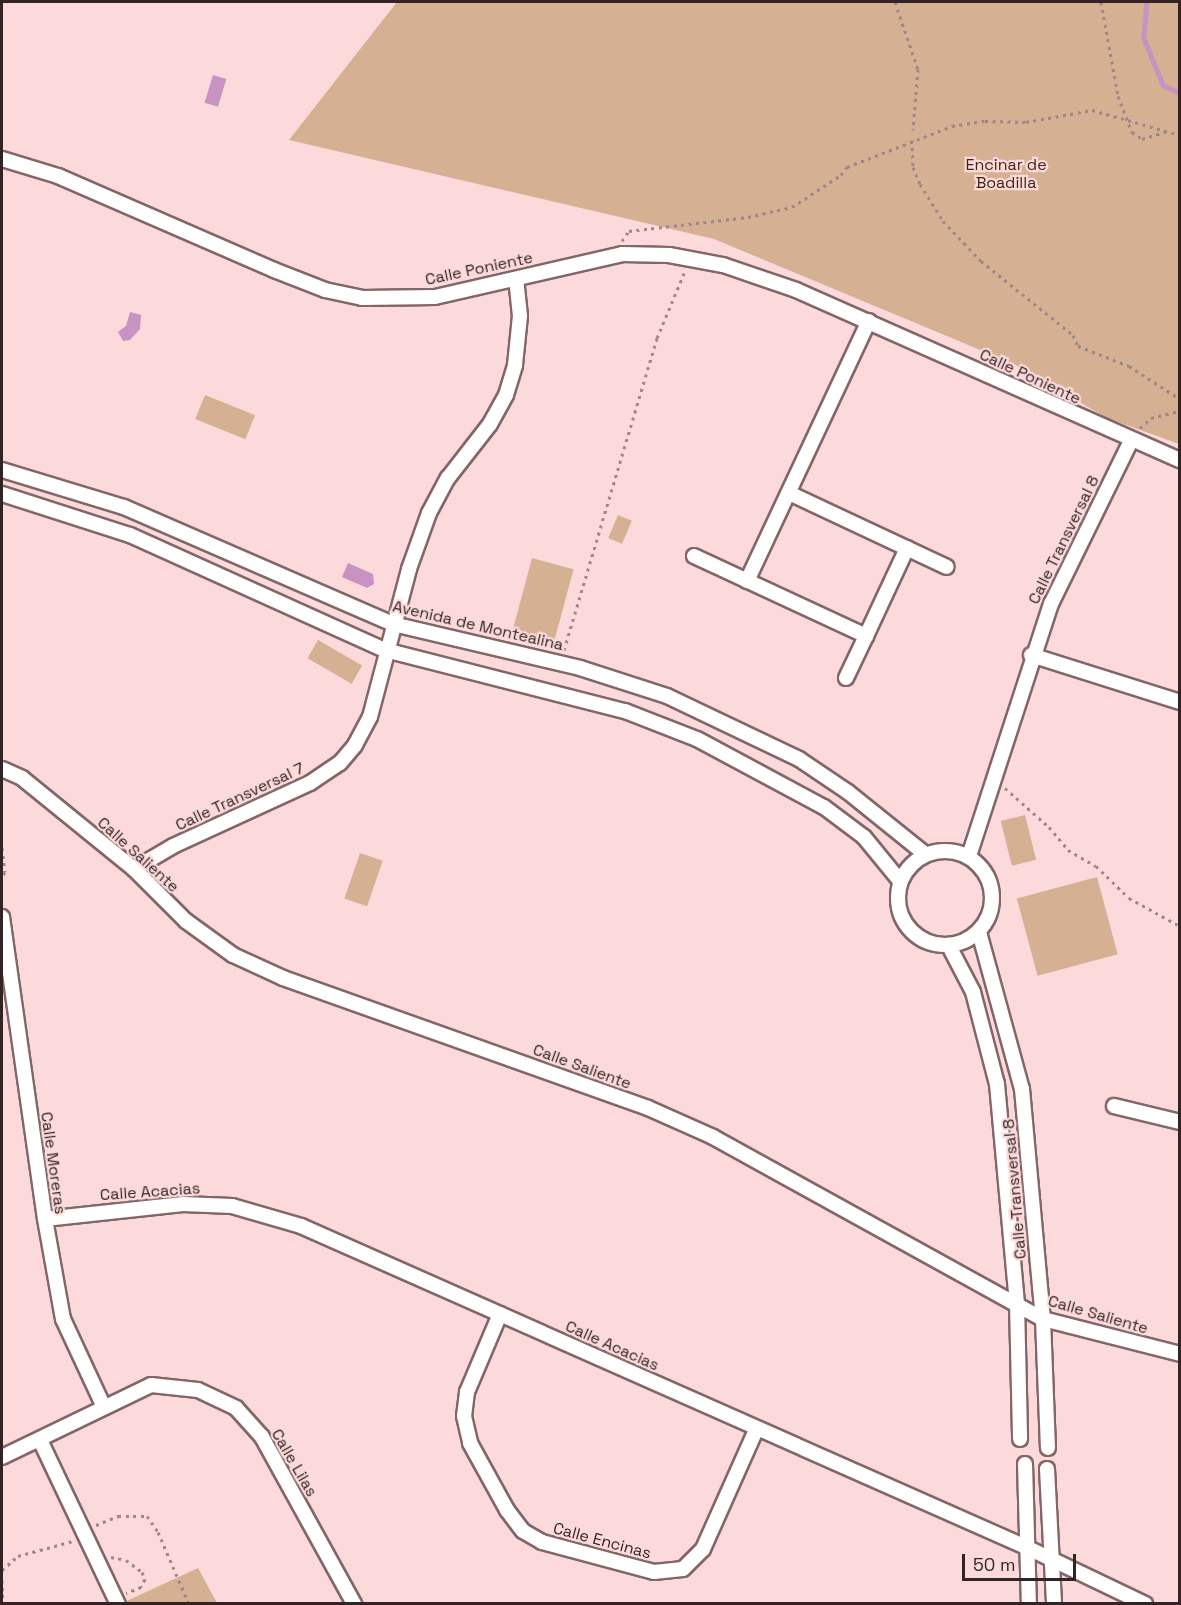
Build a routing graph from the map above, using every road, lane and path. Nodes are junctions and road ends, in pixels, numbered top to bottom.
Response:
1 (895, 2) edge
2 (1101, 2) edge
3 (1127, 119) junction
4 (913, 130) dead end
5 (1167, 131) junction
6 (1179, 135) edge
7 (912, 141) junction
8 (2, 159) edge
9 (622, 254) junction
10 (691, 258) junction
11 (516, 280) junction
12 (869, 321) junction
13 (1179, 399) edge
14 (1179, 411) edge
15 (1131, 441) junction
16 (1179, 459) edge
17 (2, 471) edge
18 (789, 493) junction
19 (2, 494) edge
20 (907, 548) junction
21 (694, 556) dead end
22 (947, 567) dead end
23 (747, 581) junction
24 (393, 624) junction
25 (866, 636) junction
26 (385, 650) junction
27 (1031, 655) junction
28 (560, 663) junction
29 (846, 678) dead end
30 (1179, 702) edge
31 (2, 769) edge
32 (994, 779) junction
33 (2, 848) edge
34 (925, 854) junction
35 (969, 856) junction
36 (134, 869) junction
37 (2, 876) edge
38 (900, 881) junction
39 (2, 916) edge
40 (1179, 926) edge
41 (979, 932) junction
42 (948, 946) junction
43 (1114, 1106) dead end
44 (1179, 1122) edge
45 (45, 1219) junction
46 (1017, 1304) junction
47 (500, 1314) junction
48 (1043, 1318) junction
49 (1179, 1354) edge
50 (103, 1405) junction
51 (756, 1430) junction
52 (1020, 1439) dead end
53 (40, 1440) junction
54 (1048, 1448) dead end
55 (2, 1457) edge
56 (1025, 1464) dead end
57 (1047, 1468) dead end
58 (86, 1537) junction
59 (1028, 1548) junction
60 (8, 1561) junction
61 (1052, 1561) junction
62 (2, 1564) edge
63 (2, 1570) edge
64 (2, 1580) edge
65 (115, 1598) edge
66 (3, 1604) edge
67 (189, 1604) edge
68 (354, 1604) edge
69 (1029, 1604) edge
70 (1054, 1604) edge
71 (1145, 1604) edge

1 - 4 path
2 - 3 path
3 - 5 path
3 - 5 path
3 - 7 path
5 - 6 path
7 - 9 path
7 - 13 path
8 - 11 street, Calle Poniente
9 - 10 street, Calle Poniente
9 - 11 street, Calle Poniente
10 - 12 street, Calle Poniente
10 - 28 path
11 - 24 street, Calle Transversal 7
12 - 15 street, Calle Poniente
12 - 18 street
14 - 15 path
15 - 16 street, Calle Poniente
15 - 27 street, Calle Transversal 8
17 - 24 street, Avenida de Montealina
18 - 20 street
18 - 23 street
19 - 26 street
20 - 22 street
20 - 25 street
21 - 23 street
23 - 25 street
24 - 26 street, Calle Transversal 7
24 - 28 street, Avenida de Montealina
25 - 29 street
26 - 36 street, Calle Transversal 7
26 - 38 street
27 - 30 street
27 - 32 street, Calle Transversal 8
28 - 34 street, Avenida de Montealina
31 - 36 street, Calle Saliente
32 - 35 street, Calle Transversal 8
32 - 40 path
33 - 37 path
34 - 35 street
34 - 38 street
35 - 41 street
36 - 46 street, Calle Saliente
38 - 42 street
39 - 45 street, Calle Moreras
41 - 42 street
41 - 48 street, Calle Transversal 8
42 - 46 street, Calle Transversal 8
43 - 44 street
45 - 47 street, Calle Acacias
45 - 50 street, Calle Moreras
46 - 48 street, Calle Saliente
46 - 52 street, Calle Transversal 8
47 - 51 street, Calle Acacias
47 - 51 street, Calle Encinas
48 - 49 street, Calle Saliente
48 - 54 street, Calle Transversal 8
50 - 53 street, Calle Lilas
50 - 68 street, Calle Lilas
51 - 59 street, Calle Acacias
53 - 55 street, Calle Lilas
53 - 58 street
56 - 59 street
57 - 61 street
58 - 60 path
58 - 65 street
58 - 65 path
58 - 67 path
59 - 61 street, Calle Acacias
59 - 69 street
60 - 62 path
60 - 63 path
61 - 70 street
61 - 71 street, Calle Acacias
64 - 66 path

